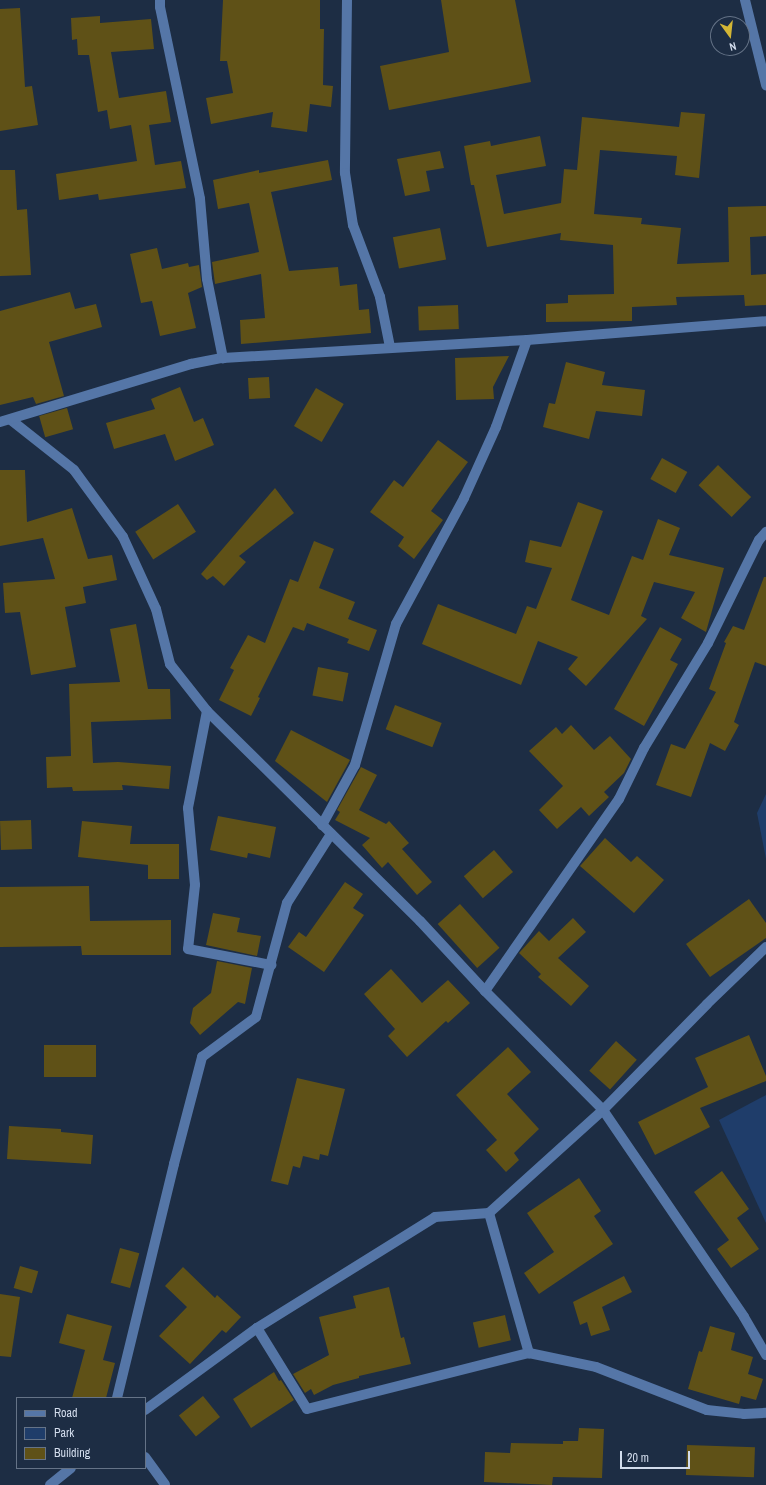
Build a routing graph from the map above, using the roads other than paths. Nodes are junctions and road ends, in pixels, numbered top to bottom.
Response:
1 (160, 0) edge
2 (347, 0) edge
3 (745, 0) edge
4 (766, 86) edge
5 (766, 321) edge
6 (527, 340) junction
7 (390, 347) junction
8 (223, 358) junction
9 (11, 420) junction
10 (0, 422) edge
11 (766, 532) edge
12 (207, 711) junction
13 (322, 825) junction
14 (331, 834) junction
15 (766, 947) edge
16 (271, 965) junction
17 (486, 991) junction
18 (603, 1110) junction
19 (489, 1213) junction
20 (257, 1328) junction
21 (529, 1353) junction
22 (766, 1355) edge
23 (117, 1397) edge
24 (146, 1409) edge
25 (766, 1412) edge
26 (146, 1458) edge
27 (70, 1469) edge
28 (50, 1485) edge
29 (166, 1485) edge

1 - 8 street
2 - 7 street
3 - 4 street
5 - 6 street
6 - 7 street
6 - 13 street
7 - 8 street
8 - 9 street
9 - 10 street
9 - 12 street
11 - 17 street
12 - 13 street
12 - 16 street
13 - 14 street
14 - 16 street
14 - 17 street
15 - 18 street
16 - 23 street
17 - 18 street
18 - 19 street
18 - 22 street
19 - 20 street
19 - 21 street
20 - 21 street
20 - 24 street
21 - 25 street
26 - 29 street
27 - 28 street

